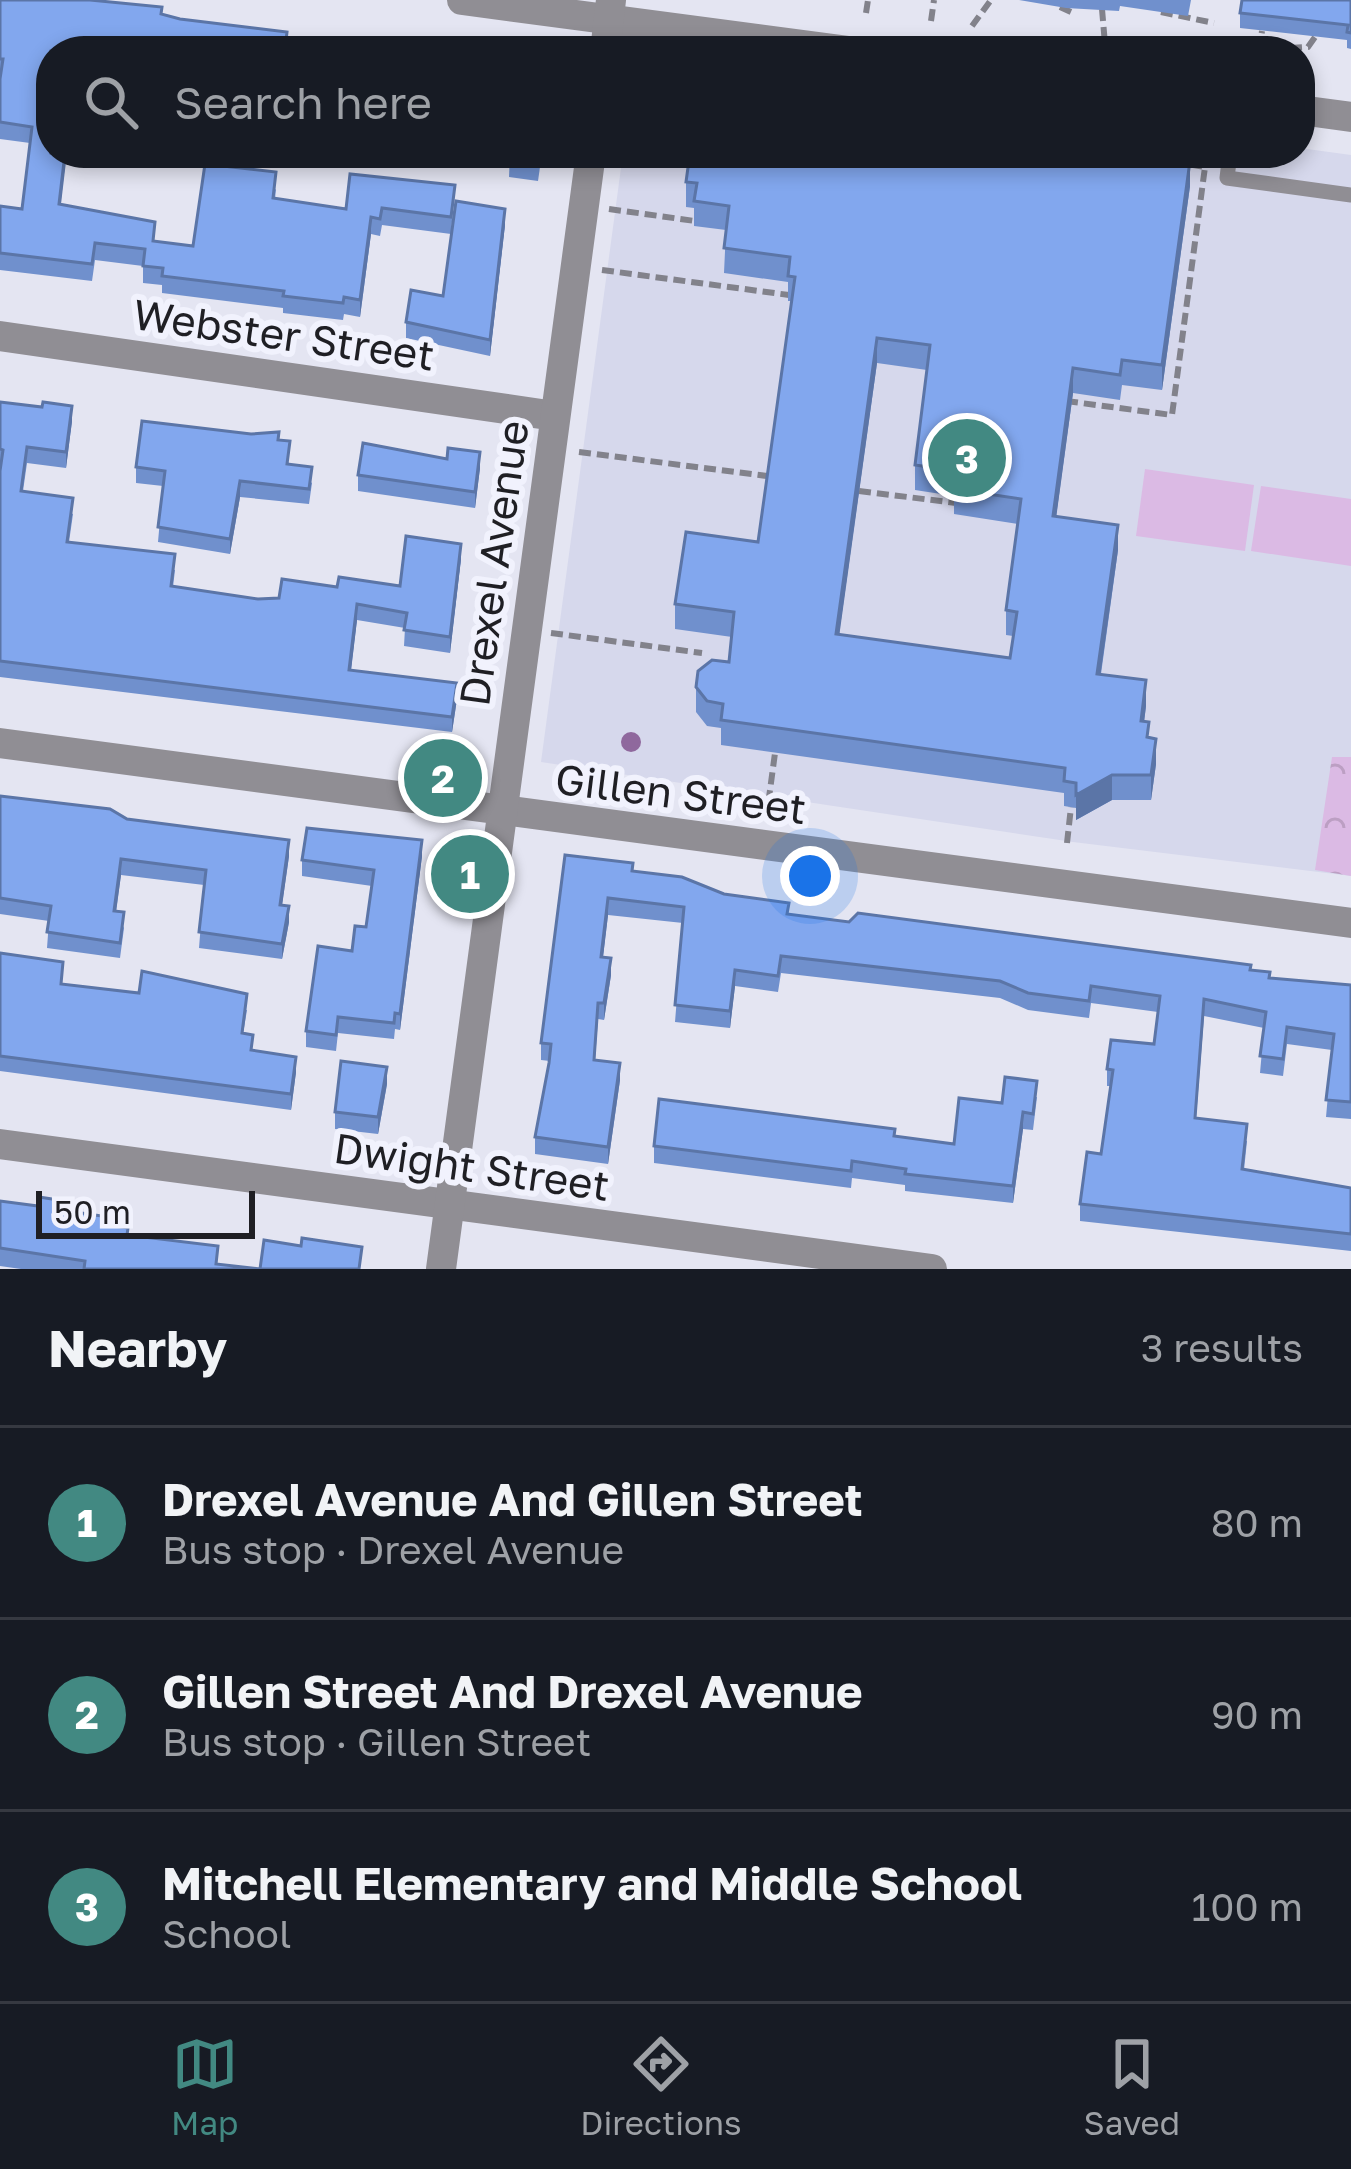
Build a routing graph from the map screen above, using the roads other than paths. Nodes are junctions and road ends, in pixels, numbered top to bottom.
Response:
1 (462, 0) edge
2 (610, 10) edge
3 (762, 36) edge
4 (1315, 112) edge
5 (1351, 117) edge
6 (589, 168) edge
7 (1228, 168) edge
8 (1351, 195) edge
9 (0, 336) edge
10 (555, 416) junction
11 (0, 743) edge
12 (502, 812) junction
13 (1351, 923) edge
14 (0, 1144) edge
15 (449, 1205) junction
16 (441, 1269) edge
17 (932, 1269) edge

1 - 2 street
2 - 3 street
4 - 5 street
6 - 10 street, Drexel Avenue
7 - 8 lane
9 - 10 street, Webster Street
10 - 12 street, Drexel Avenue
11 - 12 street, Gillen Street
12 - 13 street, Gillen Street
12 - 15 street, Drexel Avenue
14 - 15 street, Dwight Street
15 - 16 street, Drexel Avenue
15 - 17 street, Dwight Street

